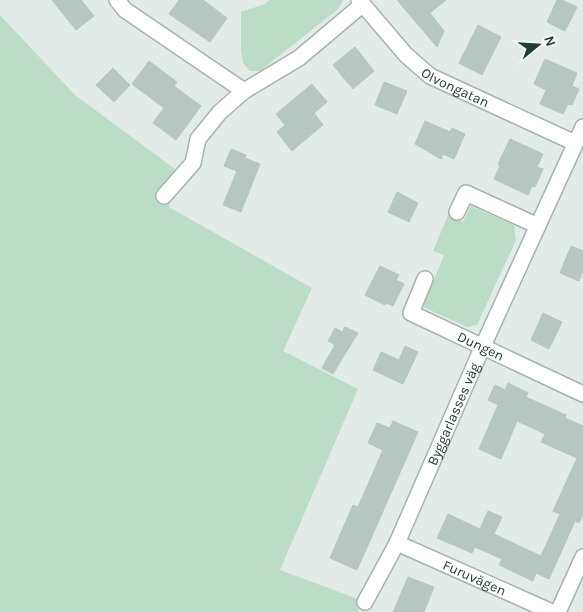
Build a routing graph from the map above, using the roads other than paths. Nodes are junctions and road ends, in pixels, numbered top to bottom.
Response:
1 (117, 0) edge
2 (361, 2) edge
3 (244, 91) junction
4 (583, 127) edge
5 (576, 143) junction
6 (164, 196) dead end
7 (457, 212) dead end
8 (538, 226) junction
9 (425, 279) dead end
10 (482, 348) junction
11 (583, 394) edge
12 (397, 543) junction
13 (583, 557) edge
14 (366, 602) dead end
15 (552, 612) edge
16 (558, 612) edge

1 - 3 street
2 - 3 street
2 - 5 street, Olvongatan
3 - 6 street
4 - 5 street, Byggarlasses väg
5 - 8 street, Byggarlasses väg
7 - 8 street
8 - 10 street, Byggarlasses väg
9 - 10 street, Dungen
10 - 11 street, Dungen
10 - 12 street, Byggarlasses väg
12 - 14 street, Byggarlasses väg
12 - 15 street, Furuvägen
13 - 16 street

